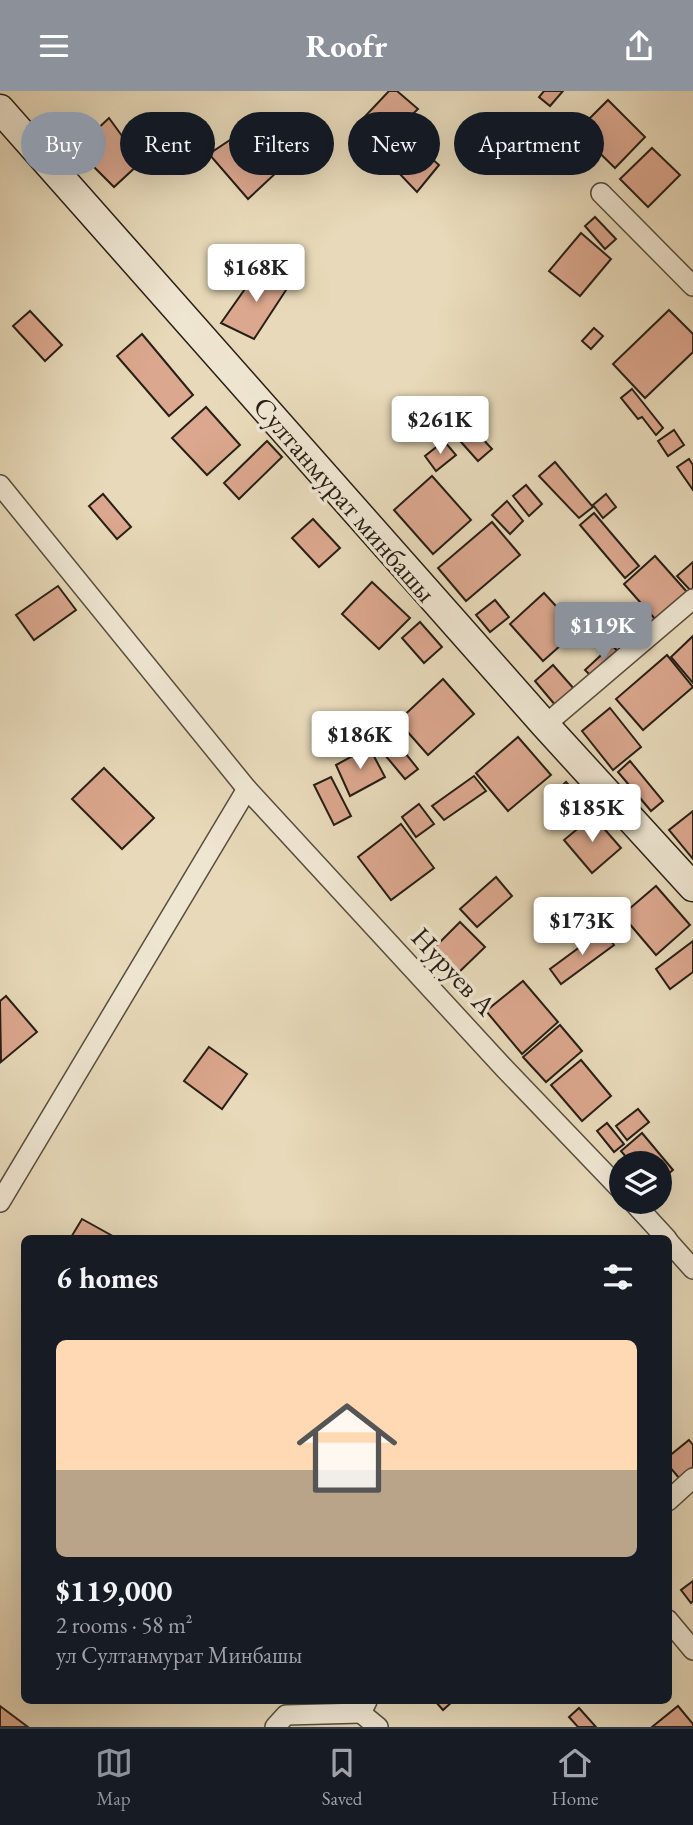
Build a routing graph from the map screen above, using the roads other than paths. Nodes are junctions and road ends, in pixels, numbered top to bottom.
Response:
1 (0, 109) edge
2 (601, 193) dead end
3 (693, 286) edge
4 (0, 485) edge
5 (693, 599) edge
6 (545, 725) junction
7 (247, 789) junction
8 (693, 887) edge
9 (609, 1177) edge
10 (0, 1202) edge
11 (645, 1214) edge
12 (664, 1235) edge
13 (672, 1245) edge
14 (693, 1269) edge
15 (693, 1478) edge
16 (672, 1497) edge
17 (672, 1625) edge
18 (693, 1650) edge
19 (364, 1707) edge
20 (284, 1714) edge
21 (378, 1727) edge

1 - 6 street, Султанмурат минбашы
2 - 3 street
4 - 7 street, Нуруев А
5 - 6 street
6 - 8 street, Султанмурат минбашы
7 - 9 street, Нуруев А
7 - 10 street
11 - 12 street
13 - 14 street
15 - 16 street
17 - 18 street
19 - 20 street
19 - 21 street

